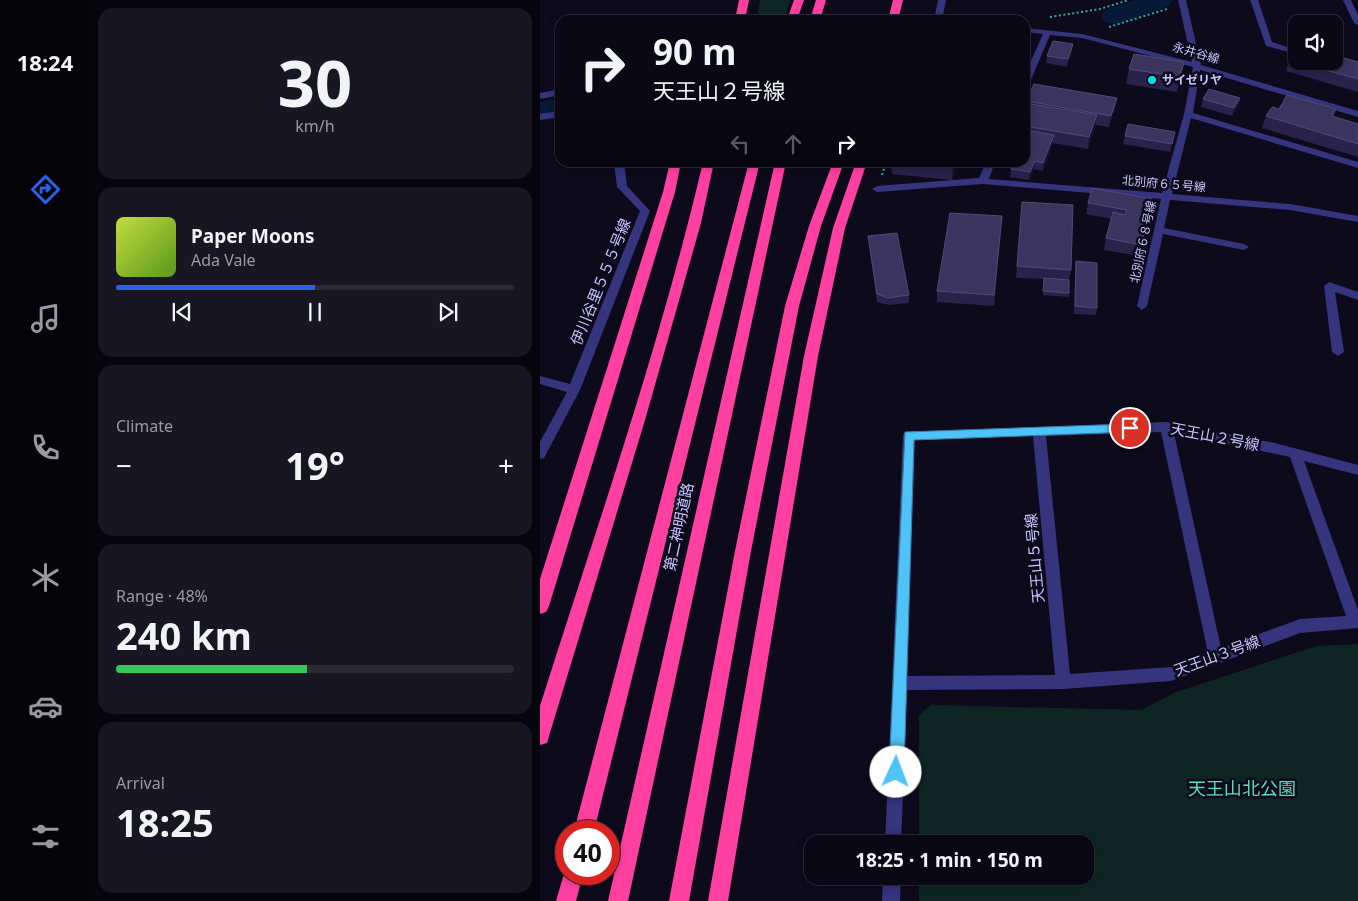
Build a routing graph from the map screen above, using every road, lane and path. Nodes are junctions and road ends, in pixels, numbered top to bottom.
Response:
1 (744, 0) edge
2 (799, 0) edge
3 (821, 0) edge
4 (898, 0) edge
5 (942, 0) edge
6 (1129, 0) edge
7 (1254, 0) edge
8 (1347, 0) edge
9 (1182, 2) edge
10 (1168, 9) dead end
11 (741, 15) edge
12 (794, 15) edge
13 (816, 15) edge
14 (894, 15) edge
15 (939, 15) edge
16 (1044, 18) dead end
17 (1358, 23) edge
18 (1030, 30) edge
19 (1047, 32) junction
20 (1082, 36) junction
21 (1288, 50) edge
22 (1197, 66) junction
23 (1030, 72) edge
24 (555, 93) edge
25 (540, 96) edge
26 (1188, 114) junction
27 (1358, 114) edge
28 (555, 115) edge
29 (540, 118) edge
30 (1358, 165) edge
31 (620, 167) edge
32 (675, 167) edge
33 (708, 167) edge
34 (754, 167) edge
35 (780, 167) edge
36 (837, 167) edge
37 (860, 167) edge
38 (989, 167) edge
39 (983, 182) junction
40 (877, 189) dead end
41 (1166, 197) junction
42 (1358, 219) edge
43 (1159, 230) junction
44 (1244, 246) dead end
45 (1358, 296) edge
46 (1142, 306) dead end
47 (1338, 352) dead end
48 (540, 380) edge
49 (574, 390) junction
50 (1166, 427) junction
51 (1039, 431) junction
52 (540, 454) edge
53 (1296, 455) junction
54 (1358, 470) edge
55 (540, 606) edge
56 (1216, 657) junction
57 (1062, 682) junction
58 (900, 683) junction
59 (540, 736) edge
60 (587, 820) edge
61 (893, 835) edge
62 (570, 885) edge
63 (892, 885) edge
64 (566, 901) edge
65 (618, 901) edge
66 (680, 901) edge
67 (718, 901) edge
68 (891, 901) edge

1 - 11 highway
2 - 12 highway
3 - 13 highway
4 - 14 highway
5 - 15 street
6 - 16 path
7 - 21 street
8 - 17 street
9 - 22 street
10 - 20 path
18 - 19 street, 永井谷線
19 - 20 street, 永井谷線
19 - 23 street
20 - 22 street, 永井谷線
22 - 26 street, 北別府６８号線
22 - 27 street, 永井谷線
24 - 25 street
26 - 30 street
26 - 41 street, 北別府６８号線
28 - 29 street
31 - 49 street, 伊川谷里５５５号線
32 - 55 highway
33 - 59 highway
34 - 60 highway, 第二神明道路
35 - 65 highway, 第二神明道路
36 - 66 highway
37 - 67 highway
38 - 39 street
39 - 40 street, 北別府６５号線
39 - 41 street, 北別府６５号線
41 - 42 street, 北別府６５号線
41 - 43 street, 北別府６８号線
43 - 44 street
43 - 46 street, 北別府６８号線
45 - 47 street
48 - 49 street
49 - 52 street
50 - 51 street, 天王山２号線
50 - 53 street, 天王山２号線
50 - 56 street
51 - 57 street, 天王山５号線
51 - 58 street, 天王山２号線
53 - 54 street, 天王山２号線
53 - 56 street, 天王山３号線
56 - 57 street, 天王山３号線
57 - 58 street, 天王山３号線
58 - 61 street, 天王山２号線
62 - 64 highway
63 - 68 street

